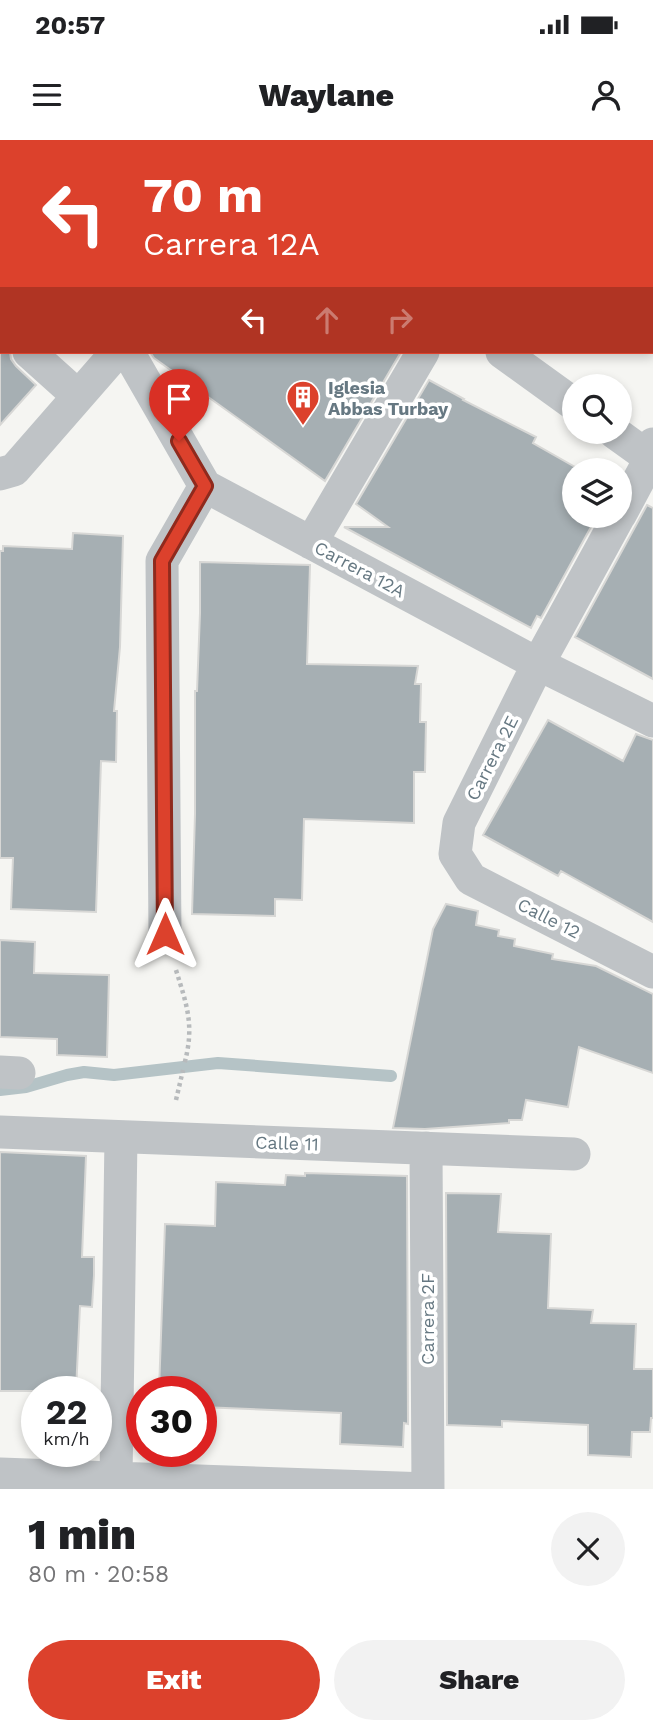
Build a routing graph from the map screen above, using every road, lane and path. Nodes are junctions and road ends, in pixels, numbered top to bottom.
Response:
1 (31, 354) edge
2 (115, 354) edge
3 (129, 354) edge
4 (422, 354) edge
5 (505, 354) edge
6 (562, 395) edge
7 (78, 396) junction
8 (632, 442) edge
9 (652, 454) edge
10 (7, 472) edge
11 (205, 486) junction
12 (632, 492) edge
13 (612, 528) edge
14 (312, 543) junction
15 (538, 664) junction
16 (653, 721) edge
17 (456, 854) joint
18 (165, 934) joint
19 (653, 972) edge
20 (184, 1065) dead end
21 (0, 1132) edge
22 (121, 1137) junction
23 (426, 1148) junction
24 (574, 1154) dead end
25 (0, 1474) edge
26 (116, 1478) junction
27 (289, 1487) edge
28 (428, 1489) edge

1 - 7 street
2 - 7 street
3 - 11 street
4 - 14 street
5 - 6 street
7 - 10 street
8 - 9 street
9 - 12 street, Carrera 2E
11 - 14 street, Carrera 12A
11 - 18 street
13 - 15 street, Carrera 2E
14 - 15 street, Carrera 12A
15 - 16 street, Carrera 12A
15 - 17 street, Carrera 2E
17 - 19 street, Calle 12
18 - 20 path
21 - 22 street, Calle 11
22 - 23 street, Calle 11
22 - 26 street
23 - 24 street, Calle 11
23 - 28 street, Carrera 2F
25 - 26 street
26 - 27 street
27 - 28 street

